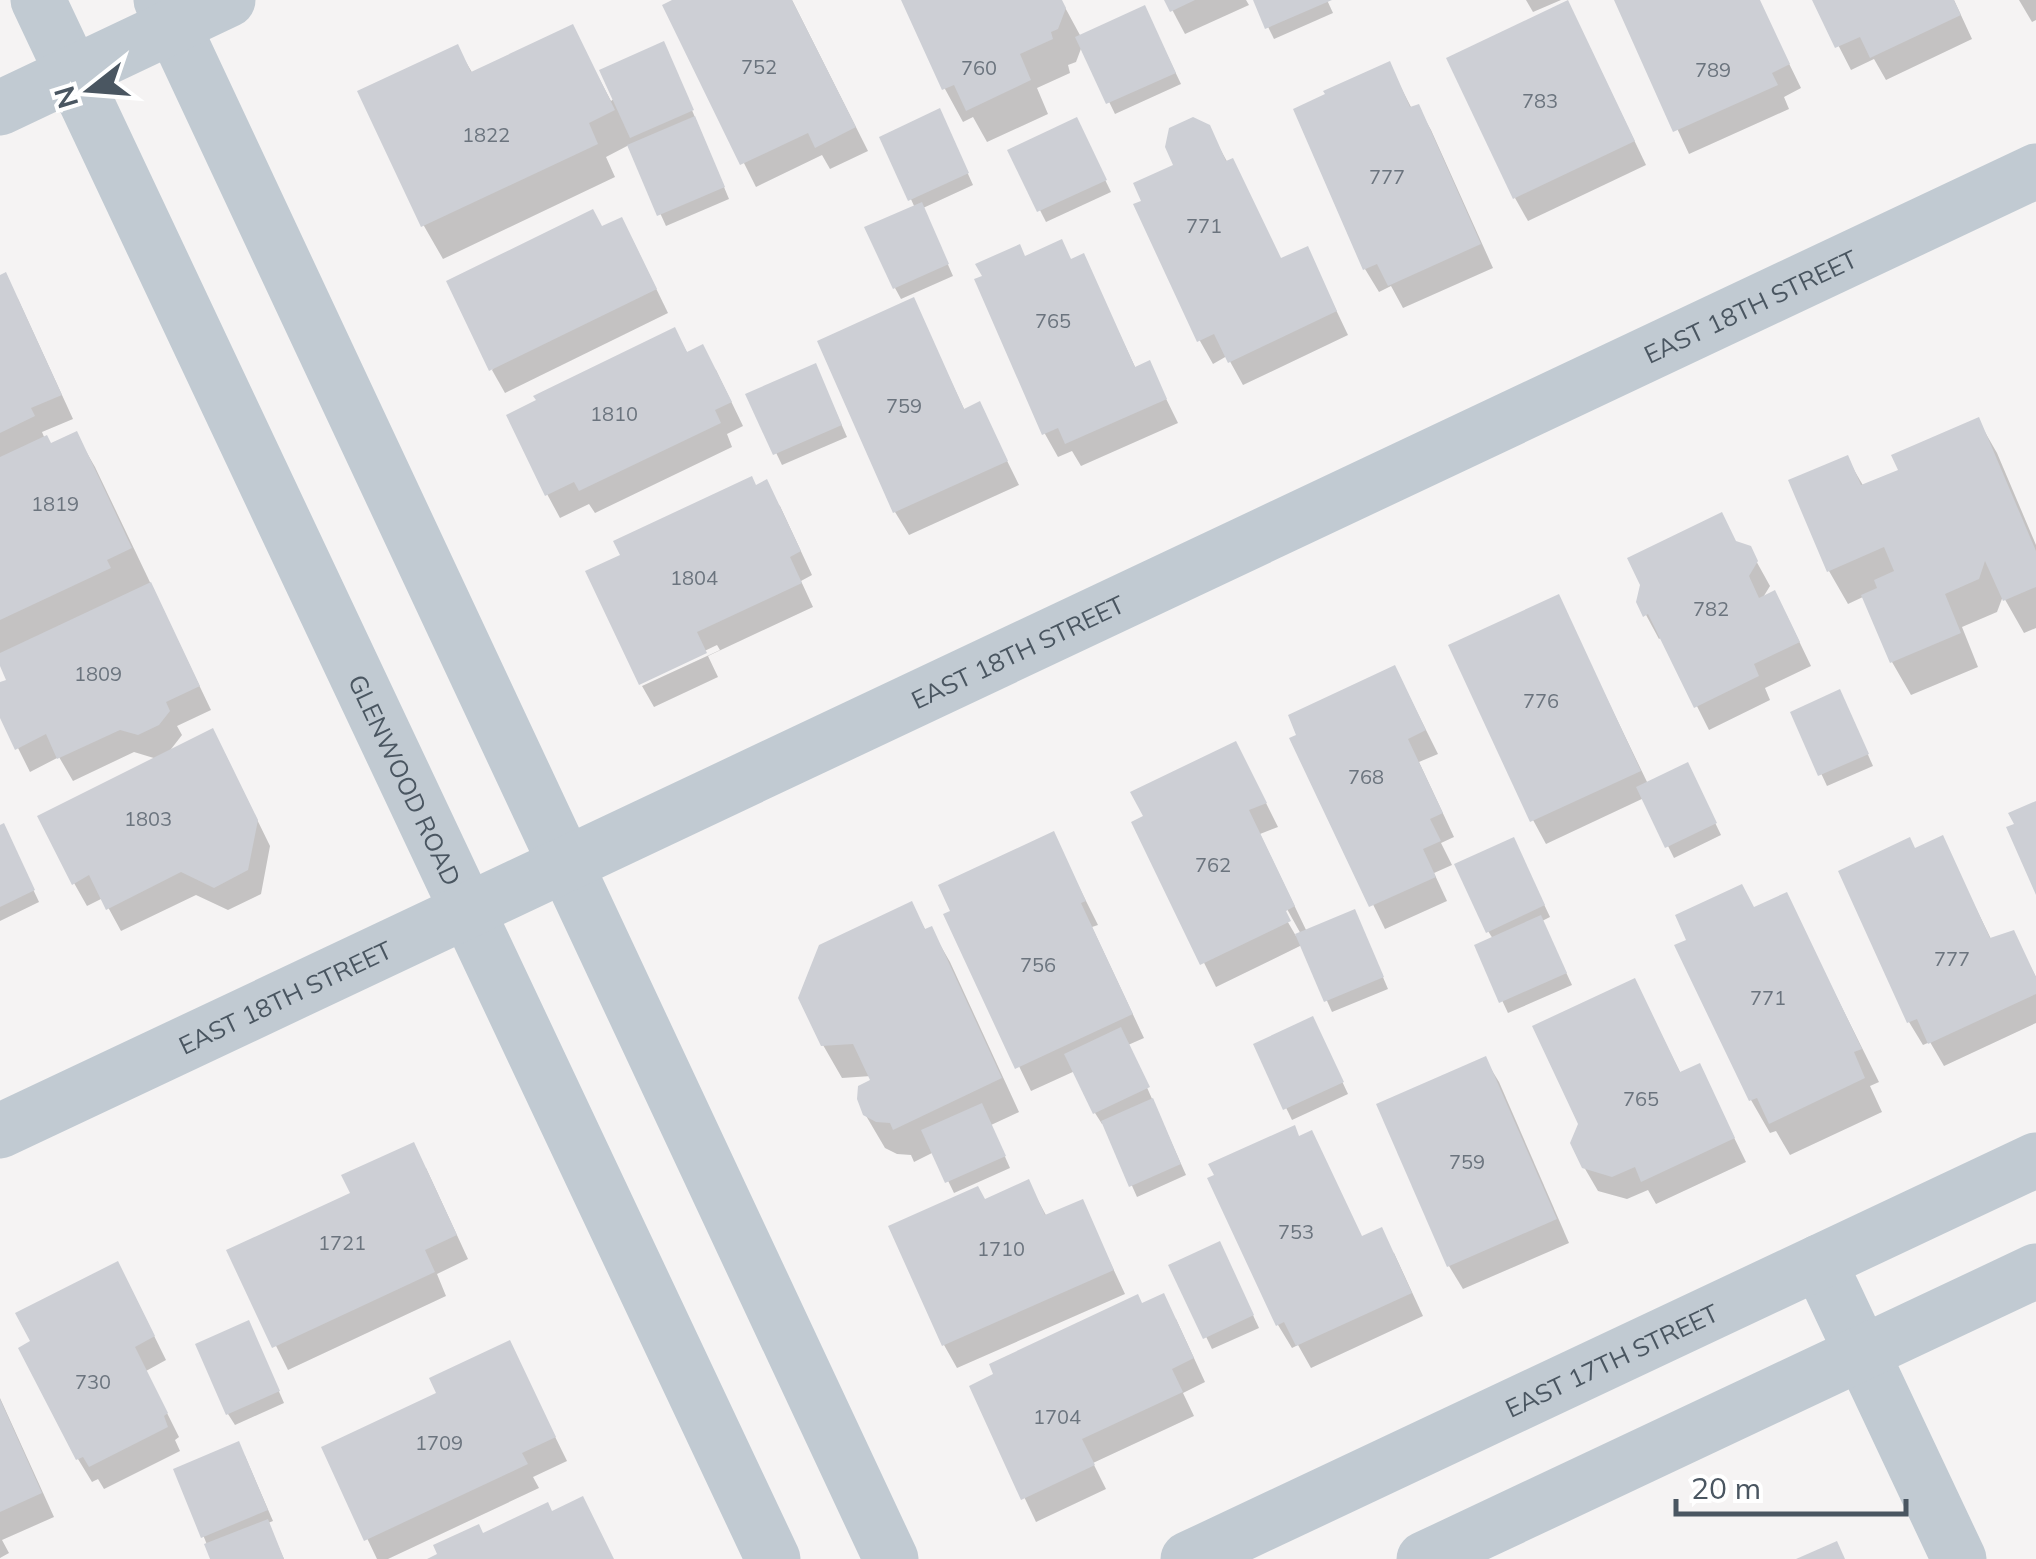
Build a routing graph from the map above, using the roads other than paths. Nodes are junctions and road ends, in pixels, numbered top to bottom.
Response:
1 (38, 0) edge
2 (228, 0) edge
3 (168, 14) edge
4 (72, 74) junction
5 (0, 108) edge
6 (2036, 171) edge
7 (565, 866) junction
8 (468, 911) junction
9 (0, 1131) edge
10 (2036, 1160) edge
11 (1820, 1262) junction
12 (2036, 1271) edge
13 (1862, 1353) junction
14 (773, 1559) edge
15 (891, 1559) edge
16 (1188, 1559) edge
17 (1424, 1559) edge
18 (1960, 1559) edge

1 - 4 street, GLENWOOD ROAD
2 - 3 street
3 - 4 street
3 - 7 street
4 - 5 street
4 - 8 street, GLENWOOD ROAD
6 - 7 street, EAST 18TH STREET
7 - 8 street, EAST 18TH STREET
7 - 15 street
8 - 9 street, EAST 18TH STREET
8 - 14 street, GLENWOOD ROAD
10 - 11 street, EAST 17TH STREET
11 - 13 street
11 - 16 street, EAST 17TH STREET
12 - 13 street
13 - 17 street
13 - 18 street

